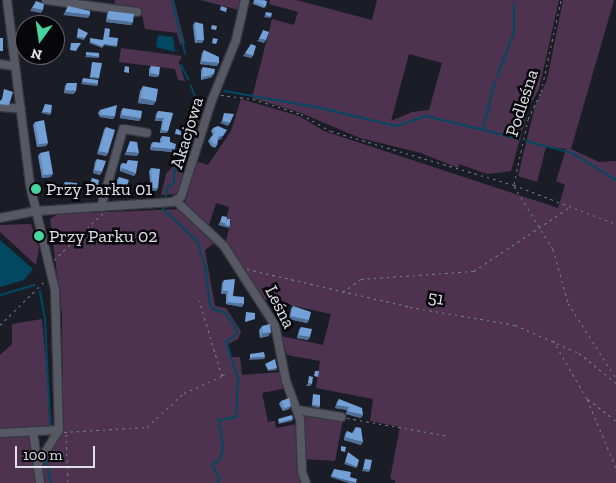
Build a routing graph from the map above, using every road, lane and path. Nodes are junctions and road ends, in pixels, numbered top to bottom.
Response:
1 (7, 0) edge
2 (46, 0) edge
3 (245, 0) edge
4 (561, 0) edge
5 (137, 12) dead end
6 (0, 64) edge
7 (15, 66) junction
8 (214, 93) junction
9 (0, 107) edge
10 (20, 109) junction
11 (147, 133) dead end
12 (514, 185) junction
13 (176, 201) junction
14 (104, 206) junction
15 (570, 207) junction
16 (37, 211) junction
17 (0, 218) edge
18 (616, 224) edge
19 (540, 228) junction
20 (239, 266) junction
21 (52, 267) junction
22 (342, 292) junction
23 (199, 300) dead end
24 (0, 325) edge
25 (553, 340) junction
26 (228, 374) dead end
27 (222, 376) junction
28 (616, 378) edge
29 (616, 383) edge
30 (587, 399) junction
31 (298, 410) junction
32 (341, 417) joint
33 (616, 420) edge
34 (33, 431) junction
35 (62, 431) junction
36 (0, 432) edge
37 (449, 436) dead end
38 (38, 464) junction
39 (616, 468) edge
40 (40, 483) edge
41 (68, 483) edge
42 (306, 483) edge

1 - 7 street
2 - 5 street
3 - 8 street, Akacjowa
4 - 12 path, Podleśna
6 - 7 street
7 - 10 street
8 - 12 path
8 - 13 street, Akacjowa
9 - 10 street
10 - 16 street
11 - 14 street
12 - 15 path
12 - 19 path
13 - 14 street
13 - 20 street, Leśna
14 - 16 street
14 - 21 path
15 - 18 path
15 - 19 path
16 - 17 street
16 - 21 street
19 - 22 path
19 - 28 path
20 - 22 path, 51
20 - 31 street, Leśna
21 - 24 path
21 - 35 street
22 - 25 path, 51
23 - 27 path
25 - 29 path, 51
25 - 30 path
26 - 27 path
27 - 35 path
30 - 33 path
30 - 39 path
31 - 32 street
31 - 42 street, Leśna
32 - 37 path
34 - 35 street
34 - 36 street
34 - 38 street
35 - 38 street
35 - 41 path
38 - 40 street

